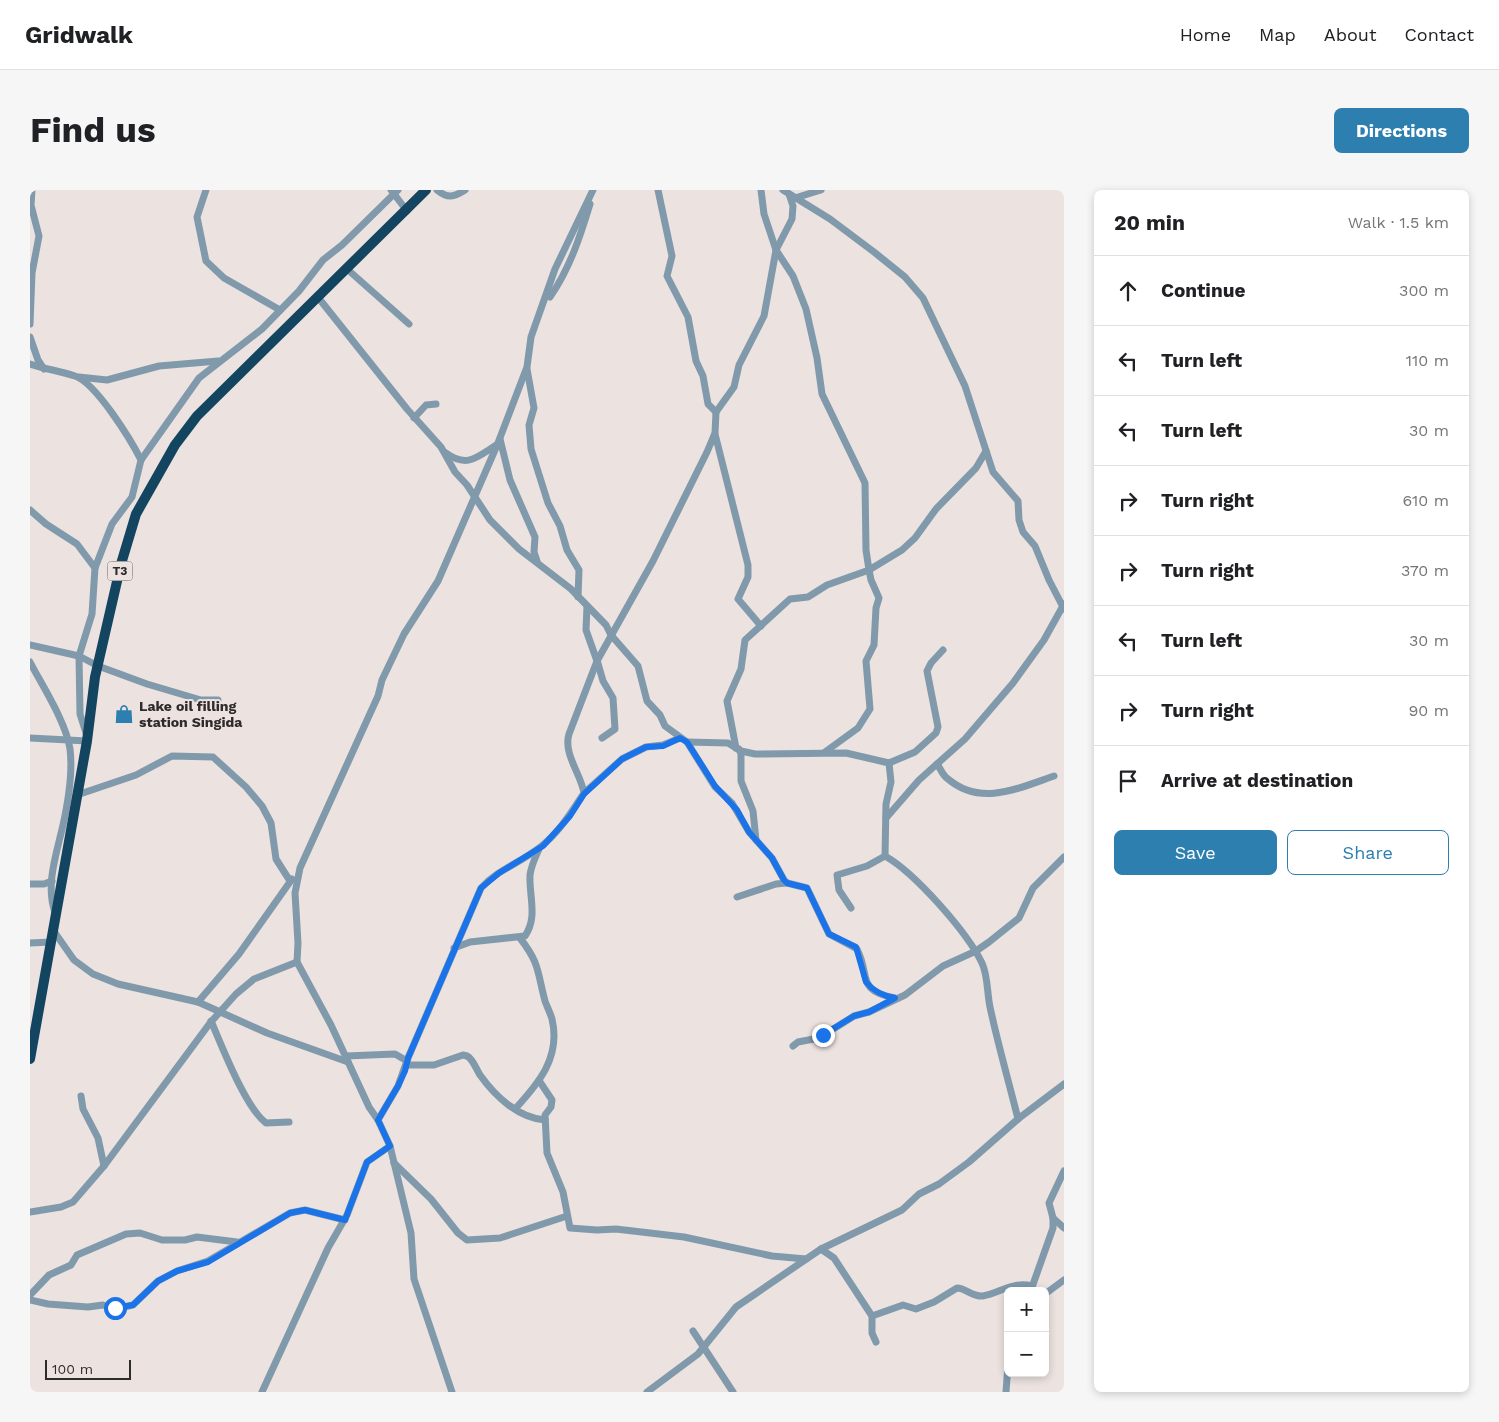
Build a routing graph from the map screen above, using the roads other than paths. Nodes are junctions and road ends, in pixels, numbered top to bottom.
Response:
1 (32, 190) edge
2 (206, 190) edge
3 (426, 190) edge
4 (437, 190) edge
5 (466, 190) edge
6 (658, 190) edge
7 (761, 190) edge
8 (821, 190) edge
9 (395, 191) edge
10 (593, 191) edge
11 (789, 194) edge
12 (406, 211) junction
13 (776, 250) junction
14 (347, 269) junction
15 (317, 296) junction
16 (545, 303) junction
17 (280, 310) junction
18 (30, 324) edge
19 (409, 324) dead end
20 (30, 337) edge
21 (218, 361) junction
22 (30, 364) edge
23 (527, 367) junction
24 (45, 370) junction
25 (77, 376) junction
26 (436, 404) dead end
27 (716, 412) junction
28 (414, 418) junction
29 (714, 433) junction
30 (499, 441) junction
31 (444, 451) junction
32 (986, 451) junction
33 (141, 460) junction
34 (474, 495) junction
35 (30, 510) edge
36 (537, 562) junction
37 (95, 568) junction
38 (870, 570) junction
39 (578, 597) junction
40 (587, 606) junction
41 (1064, 606) edge
42 (603, 622) junction
43 (618, 622) junction
44 (761, 626) junction
45 (611, 635) junction
46 (30, 645) edge
47 (943, 650) dead end
48 (79, 656) junction
49 (597, 660) junction
50 (30, 662) edge
51 (98, 666) junction
52 (218, 700) dead end
53 (86, 737) junction
54 (30, 738) edge
55 (602, 738) dead end
56 (683, 740) junction
57 (68, 741) junction
58 (737, 748) junction
59 (825, 752) junction
60 (889, 763) junction
61 (937, 764) junction
62 (1054, 776) dead end
63 (584, 794) junction
64 (77, 795) junction
65 (886, 818) junction
66 (756, 840) junction
67 (539, 849) junction
68 (885, 856) junction
69 (1064, 856) edge
70 (300, 868) junction
71 (52, 881) junction
72 (290, 881) junction
73 (787, 883) junction
74 (30, 884) edge
75 (737, 897) dead end
76 (850, 908) dead end
77 (56, 915) junction
78 (53, 930) junction
79 (520, 938) junction
80 (50, 942) junction
81 (30, 943) edge
82 (454, 948) junction
83 (976, 952) junction
84 (297, 962) junction
85 (895, 998) junction
86 (198, 1002) junction
87 (219, 1013) junction
88 (211, 1022) junction
89 (339, 1044) junction
90 (793, 1046) dead end
91 (326, 1055) junction
92 (30, 1059) edge
93 (347, 1059) junction
94 (407, 1063) junction
95 (540, 1082) junction
96 (1064, 1084) edge
97 (81, 1096) dead end
98 (515, 1109) junction
99 (1018, 1119) junction
100 (378, 1120) junction
101 (545, 1120) junction
102 (289, 1122) dead end
103 (390, 1146) junction
104 (394, 1163) junction
105 (104, 1166) junction
106 (1064, 1171) edge
107 (30, 1212) edge
108 (567, 1216) junction
109 (1053, 1218) junction
110 (345, 1220) junction
111 (1064, 1228) edge
112 (240, 1242) junction
113 (822, 1249) junction
114 (806, 1259) junction
115 (1064, 1280) edge
116 (1011, 1287) edge
117 (1027, 1287) edge
118 (1032, 1287) edge
119 (1004, 1289) edge
120 (1049, 1291) edge
121 (30, 1295) edge
122 (30, 1300) edge
123 (872, 1316) junction
124 (693, 1331) dead end
125 (876, 1342) dead end
126 (705, 1347) junction
127 (1007, 1377) edge
128 (262, 1392) edge
129 (452, 1392) edge
130 (647, 1392) edge
131 (733, 1392) edge
132 (1006, 1392) edge

1 - 18 street
2 - 17 street
3 - 12 highway, T3
4 - 5 street
6 - 27 street
7 - 13 street
8 - 11 street
9 - 12 street
9 - 17 street
10 - 16 street
10 - 16 street
11 - 13 street
11 - 32 street
12 - 14 highway, T3
13 - 27 street
13 - 38 street
14 - 15 highway, T3
14 - 19 street
15 - 28 street
15 - 51 highway, T3
16 - 23 street
17 - 21 street
20 - 24 street
21 - 25 street
21 - 33 street
22 - 24 street
23 - 30 street
23 - 39 street
24 - 25 street
25 - 33 street
26 - 28 street
27 - 29 street
28 - 31 street
29 - 43 street
29 - 44 street
30 - 31 street
30 - 34 street
30 - 36 street
31 - 34 street
32 - 38 street
32 - 41 street
33 - 37 street
34 - 36 street
34 - 70 street
35 - 37 street
36 - 39 street
37 - 48 street
38 - 44 street
38 - 59 street
39 - 40 street
40 - 42 street
40 - 49 street
41 - 61 street
42 - 43 street
42 - 45 street
43 - 45 street
44 - 58 street
45 - 49 street
45 - 56 street
46 - 48 street
47 - 60 street
48 - 51 street
48 - 53 street
49 - 55 street
49 - 63 street
50 - 57 street
51 - 52 street
51 - 53 highway, T3
53 - 57 street
53 - 64 highway, T3
54 - 57 street
56 - 58 street
56 - 63 street
56 - 66 street
57 - 71 street
58 - 59 street
58 - 66 street
59 - 60 street
60 - 65 street
61 - 62 street
61 - 65 street
63 - 67 street
64 - 72 street
64 - 77 highway, T3
65 - 68 street
66 - 73 street
67 - 79 street
67 - 82 street
68 - 76 street
68 - 83 street
69 - 83 street
70 - 72 street
70 - 84 street
71 - 74 street
71 - 77 street
72 - 86 street
73 - 75 street
73 - 85 street
77 - 78 highway, T3
78 - 80 highway, T3
78 - 86 street
79 - 82 street
79 - 95 street
80 - 81 street
80 - 92 highway, T3
82 - 94 street
83 - 85 street
83 - 99 street
84 - 87 street
84 - 89 street
85 - 90 street
86 - 87 street
87 - 88 street
87 - 91 street
88 - 102 street
88 - 105 street
89 - 91 street
89 - 93 street
91 - 93 street
93 - 94 street
93 - 100 street
94 - 98 street
94 - 100 street
95 - 98 street
95 - 101 street
96 - 99 street
97 - 105 street
98 - 101 street
99 - 113 street
100 - 103 street
101 - 108 street
103 - 104 street
103 - 110 street
104 - 108 street
104 - 129 street
105 - 107 street
106 - 109 street
108 - 114 street
109 - 111 street
109 - 118 street
110 - 112 street
110 - 128 street
112 - 121 street
112 - 122 street
113 - 114 street
113 - 123 street
114 - 126 street
115 - 120 street
116 - 117 street
119 - 123 street
123 - 125 street
124 - 126 street
126 - 130 street
126 - 131 street
127 - 132 street

